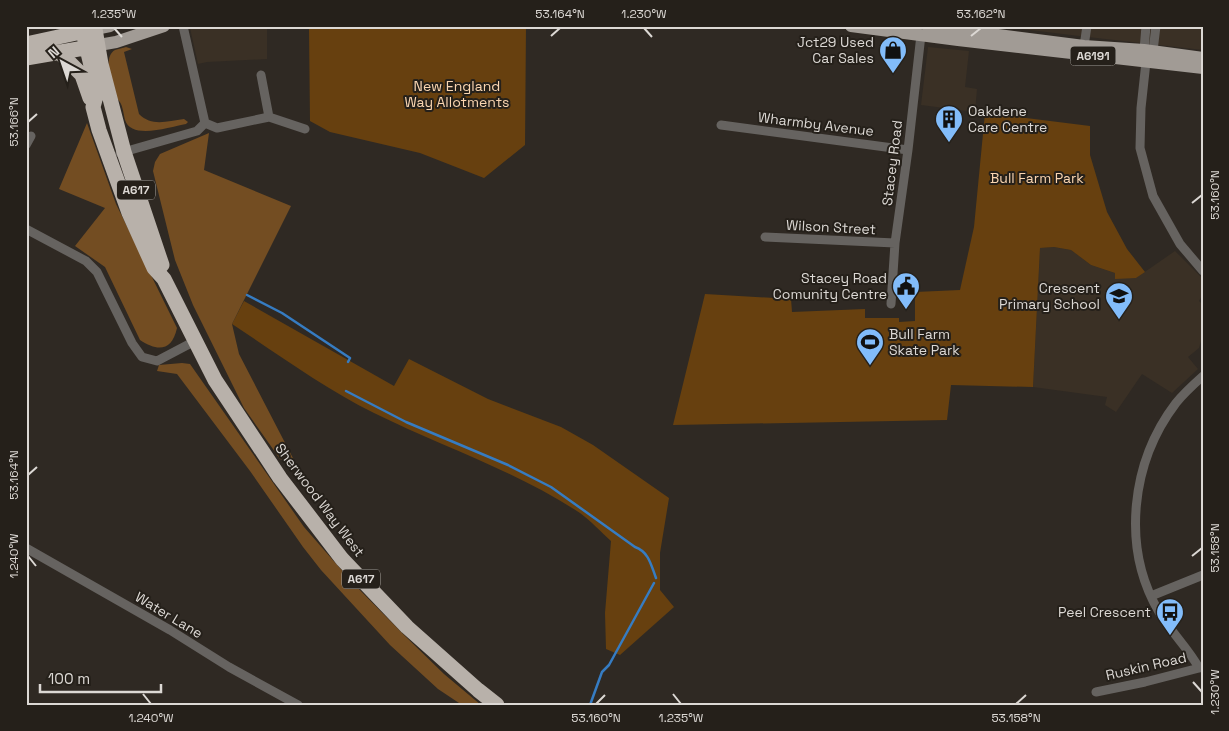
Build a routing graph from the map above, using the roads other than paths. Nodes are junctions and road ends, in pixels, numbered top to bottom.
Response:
1 (164, 26) edge
2 (183, 26) edge
3 (851, 26) edge
4 (1086, 26) edge
5 (1146, 26) edge
6 (1156, 26) edge
7 (93, 28) edge
8 (924, 29) edge
9 (958, 32) edge
10 (26, 44) edge
11 (93, 46) junction
12 (1084, 46) junction
13 (60, 53) junction
14 (1148, 54) junction
15 (26, 58) edge
16 (1203, 58) edge
17 (1203, 68) edge
18 (261, 75) dead end
19 (94, 107) junction
20 (269, 116) junction
21 (205, 123) junction
22 (721, 125) dead end
23 (305, 129) dead end
24 (31, 136) dead end
25 (26, 145) edge
26 (908, 150) junction
27 (124, 152) junction
28 (108, 157) junction
29 (26, 228) edge
30 (765, 237) dead end
31 (895, 243) junction
32 (1203, 270) edge
33 (164, 279) junction
34 (891, 304) dead end
35 (195, 341) junction
36 (1203, 376) edge
37 (26, 548) edge
38 (1203, 575) edge
39 (1151, 596) junction
40 (1201, 668) edge
41 (1096, 692) dead end
42 (298, 705) edge
43 (496, 705) edge

1 - 11 main road
2 - 21 street
3 - 8 main road, A6191
4 - 12 street
5 - 14 street
6 - 14 street
7 - 10 highway, A617
7 - 11 highway, Sherwood Way West / A617
8 - 9 main road, A6191
8 - 26 street, Stacey Road
9 - 12 main road, A6191
9 - 14 main road, A6191
11 - 13 highway
11 - 19 highway, Sherwood Way West / A617
11 - 27 highway, Sherwood Way West / A617
12 - 14 main road, A6191
13 - 15 highway
13 - 19 highway, A617
14 - 16 main road, A6191
14 - 17 main road, A6191
14 - 32 street
18 - 20 street
19 - 28 highway, Sherwood Way West / A617
20 - 21 street
20 - 23 street
21 - 27 street
22 - 26 street, Wharmby Avenue
24 - 25 street
26 - 31 street, Stacey Road
27 - 28 street
27 - 33 highway, Sherwood Way West / A617
28 - 33 highway, Sherwood Way West / A617
29 - 35 street
30 - 31 street, Wilson Street
31 - 34 street, Stacey Road
33 - 35 highway, Sherwood Way West / A617
35 - 43 highway, Sherwood Way West / A617
36 - 39 street
37 - 42 street, Water Lane
38 - 39 street
39 - 40 street
40 - 41 street, Ruskin Road

